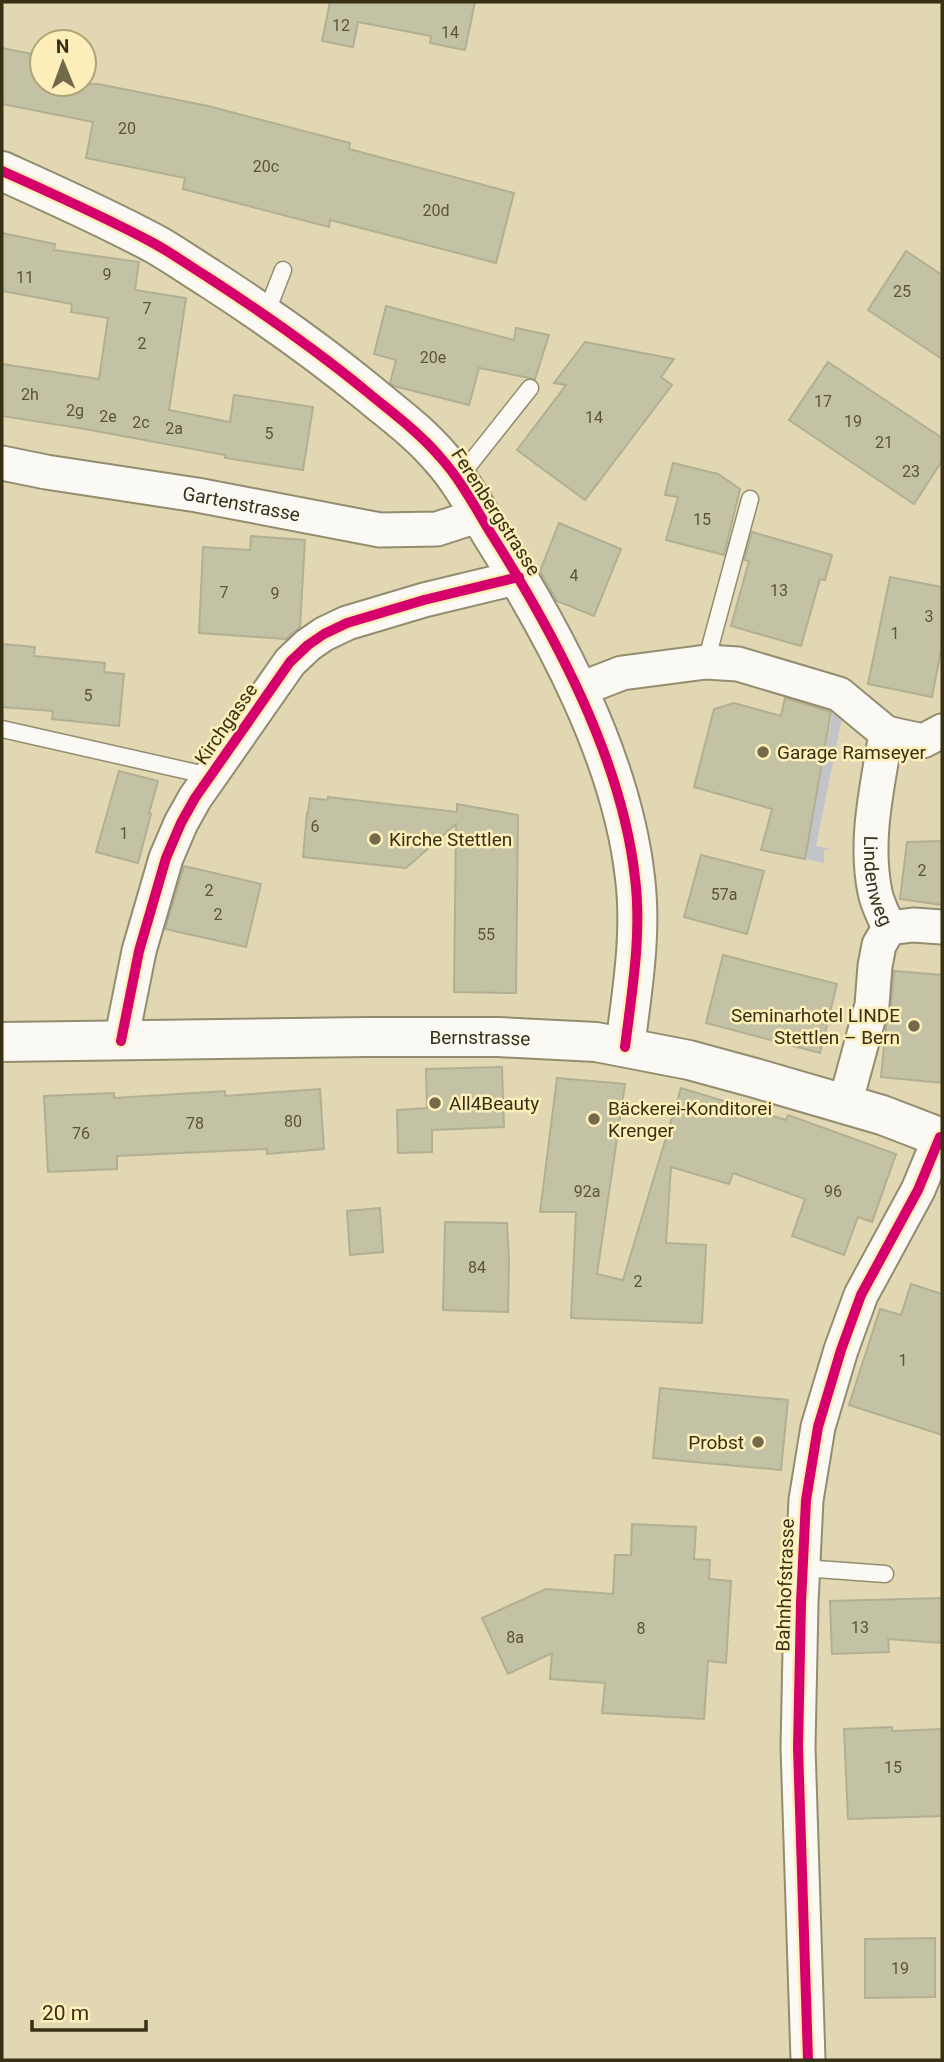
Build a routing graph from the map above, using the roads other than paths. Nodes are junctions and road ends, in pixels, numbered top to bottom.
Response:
1 (2, 171) edge
2 (283, 270) dead end
3 (265, 316) junction
4 (530, 388) dead end
5 (2, 463) edge
6 (457, 480) junction
7 (750, 499) dead end
8 (480, 515) junction
9 (519, 577) junction
10 (706, 662) junction
11 (578, 690) junction
12 (2, 729) edge
13 (942, 731) edge
14 (886, 733) junction
15 (211, 776) junction
16 (942, 927) edge
17 (889, 928) junction
18 (121, 1041) junction
19 (2, 1042) edge
20 (625, 1046) junction
21 (845, 1104) junction
22 (941, 1137) edge
23 (803, 1568) junction
24 (885, 1574) dead end
25 (808, 2060) edge

1 - 3 street, Ferenbergstrasse
2 - 3 lane
3 - 6 street, Ferenbergstrasse
4 - 6 lane
5 - 8 street, Gartenstrasse
6 - 8 street, Ferenbergstrasse
7 - 10 lane
8 - 9 street, Ferenbergstrasse
9 - 11 street, Ferenbergstrasse
9 - 15 street, Kirchgasse
10 - 11 street
10 - 14 street
11 - 20 street, Ferenbergstrasse
12 - 15 lane
13 - 14 street
14 - 17 street, Lindenweg
15 - 18 street, Kirchgasse
16 - 17 street
17 - 21 street, Lindenweg
18 - 19 street, Bernstrasse
18 - 20 street, Bernstrasse
20 - 21 street, Bernstrasse
21 - 22 street, Bernstrasse
22 - 23 street, Bahnhofstrasse
23 - 24 lane
23 - 25 street, Bahnhofstrasse

